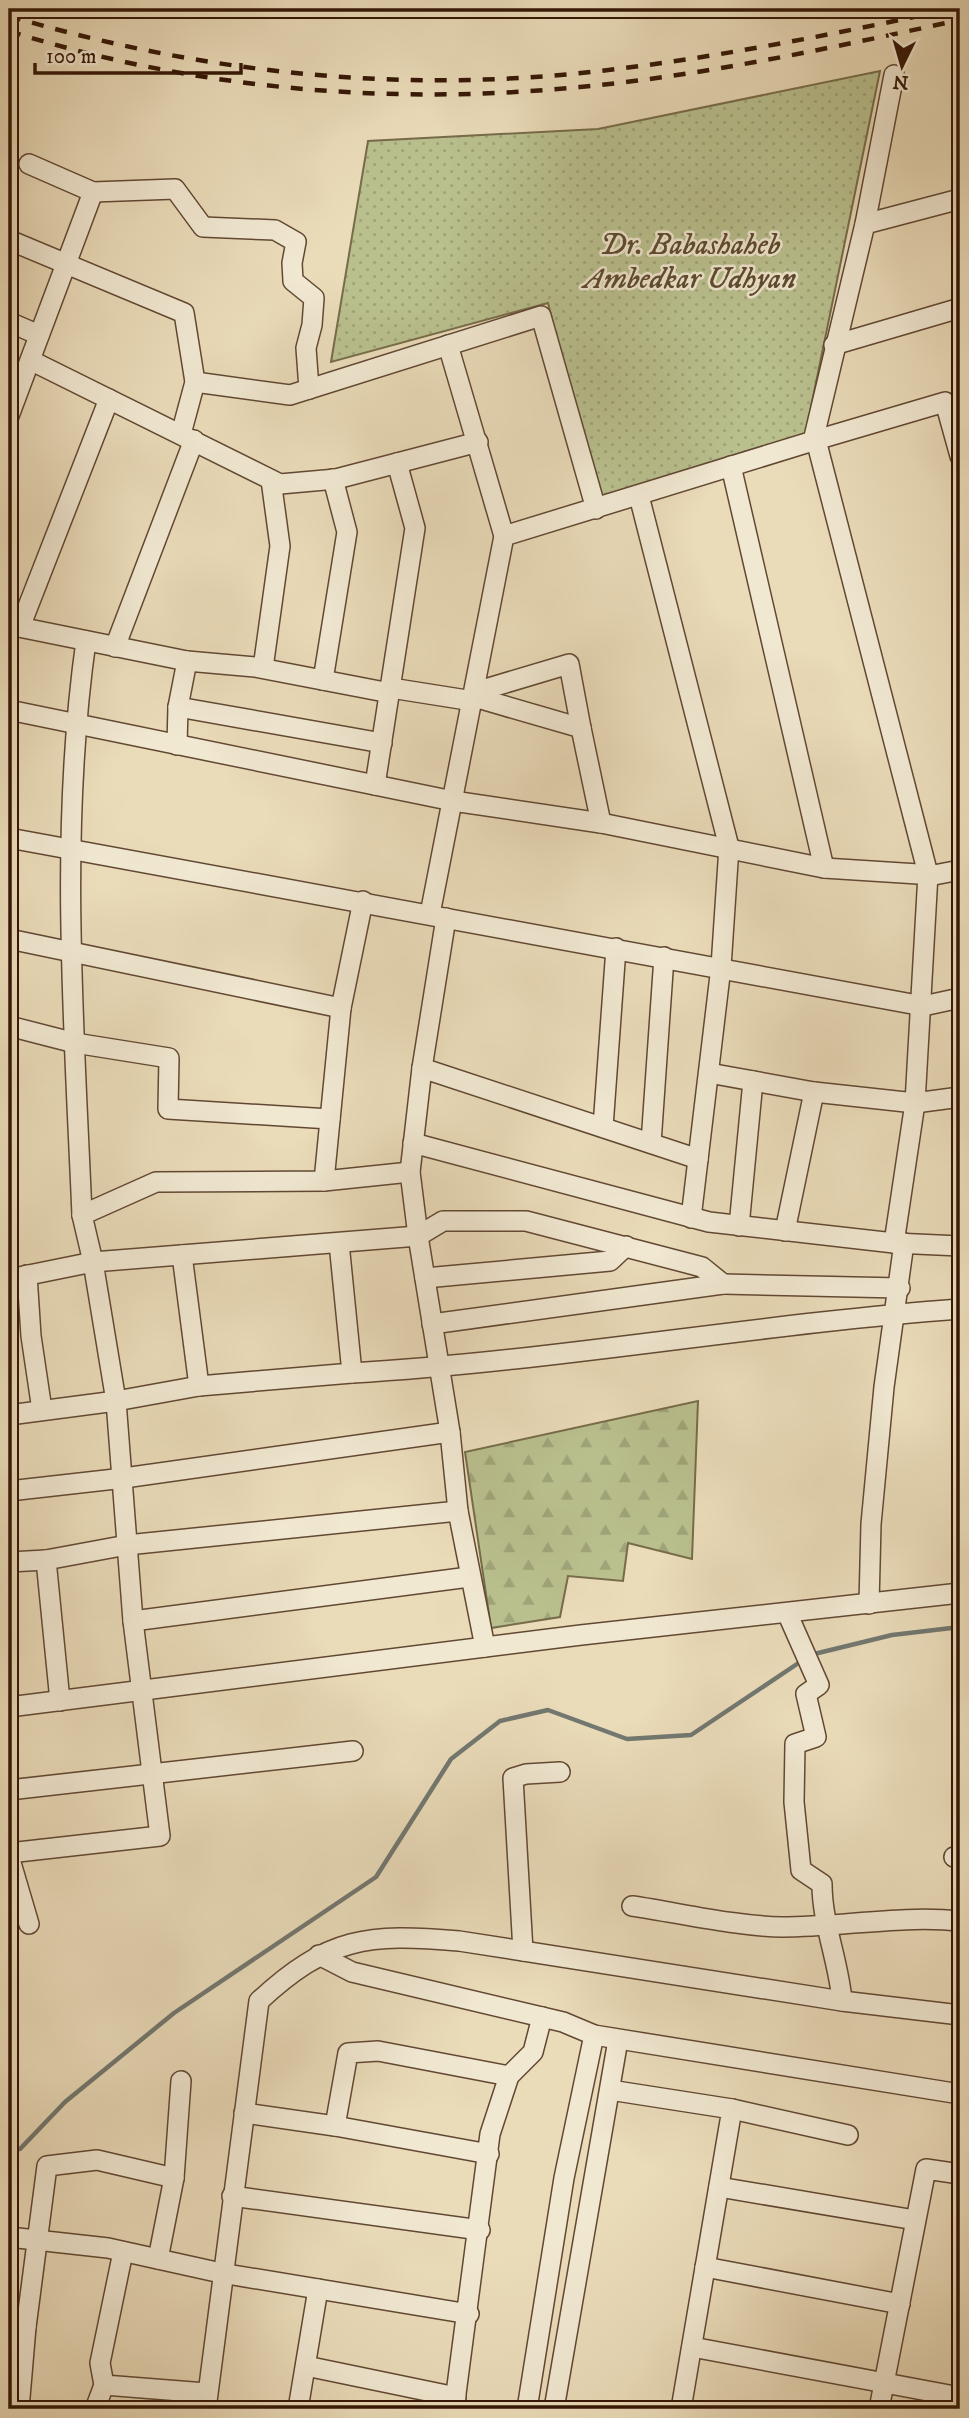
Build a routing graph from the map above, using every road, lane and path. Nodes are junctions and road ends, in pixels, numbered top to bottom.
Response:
1 (894, 75) dead end
2 (29, 164) dead end
3 (93, 192) junction
4 (960, 199) edge
5 (864, 224) junction
6 (9, 240) edge
7 (64, 264) junction
8 (960, 309) edge
9 (9, 322) edge
10 (39, 335) junction
11 (448, 345) junction
12 (834, 345) junction
13 (32, 361) junction
14 (195, 382) junction
15 (309, 389) junction
16 (110, 399) junction
17 (952, 400) edge
18 (9, 416) edge
19 (188, 437) junction
20 (815, 440) junction
21 (478, 442) junction
22 (960, 458) edge
23 (397, 463) junction
24 (731, 466) junction
25 (333, 479) junction
26 (271, 480) junction
27 (639, 496) junction
28 (596, 509) junction
29 (503, 536) junction
30 (14, 626) edge
31 (86, 641) junction
32 (115, 647) junction
33 (187, 662) junction
34 (263, 668) junction
35 (323, 680) junction
36 (391, 690) junction
37 (474, 697) junction
38 (178, 707) junction
39 (9, 710) edge
40 (74, 724) junction
41 (581, 728) junction
42 (382, 743) junction
43 (177, 745) junction
44 (375, 785) junction
45 (453, 802) junction
46 (601, 823) junction
47 (9, 838) edge
48 (729, 847) junction
49 (70, 849) junction
50 (824, 868) junction
51 (960, 870) edge
52 (928, 874) junction
53 (363, 901) junction
54 (438, 916) junction
55 (9, 939) edge
56 (616, 948) junction
57 (72, 952) junction
58 (664, 957) junction
59 (721, 967) junction
60 (960, 998) edge
61 (923, 1006) junction
62 (341, 1008) junction
63 (9, 1026) edge
64 (75, 1043) junction
65 (422, 1068) junction
66 (709, 1073) junction
67 (753, 1081) junction
68 (814, 1092) junction
69 (960, 1097) edge
70 (915, 1103) junction
71 (330, 1119) junction
72 (603, 1128) junction
73 (413, 1143) junction
74 (651, 1143) junction
75 (698, 1159) junction
76 (410, 1172) junction
77 (324, 1181) junction
78 (82, 1215) junction
79 (691, 1217) junction
80 (739, 1226) junction
81 (785, 1231) junction
82 (418, 1237) junction
83 (339, 1243) junction
84 (899, 1243) junction
85 (626, 1246) junction
86 (960, 1246) edge
87 (182, 1255) junction
88 (93, 1262) junction
89 (18, 1277) edge
90 (425, 1278) junction
91 (723, 1284) junction
92 (900, 1288) junction
93 (960, 1309) edge
94 (895, 1314) junction
95 (432, 1324) junction
96 (439, 1368) junction
97 (352, 1373) junction
98 (199, 1386) junction
99 (116, 1401) junction
100 (42, 1410) junction
101 (9, 1415) edge
102 (450, 1432) junction
103 (124, 1478) junction
104 (9, 1491) edge
105 (458, 1511) junction
106 (127, 1545) junction
107 (46, 1560) junction
108 (9, 1562) edge
109 (469, 1577) junction
110 (960, 1593) edge
111 (869, 1604) junction
112 (788, 1615) junction
113 (133, 1621) junction
114 (485, 1647) junction
115 (144, 1690) junction
116 (60, 1701) junction
117 (9, 1707) edge
118 (352, 1751) dead end
119 (152, 1771) junction
120 (561, 1772) dead end
121 (9, 1790) edge
122 (9, 1854) edge
123 (632, 1906) dead end
124 (960, 1921) edge
125 (29, 1924) dead end
126 (828, 1926) junction
127 (523, 1951) junction
128 (319, 1955) junction
129 (842, 2001) junction
130 (960, 2015) edge
131 (542, 2017) junction
132 (594, 2035) junction
133 (618, 2040) junction
134 (509, 2076) junction
135 (181, 2081) dead end
136 (610, 2090) junction
137 (960, 2094) edge
138 (732, 2109) junction
139 (244, 2113) junction
140 (335, 2126) junction
141 (848, 2135) dead end
142 (489, 2154) junction
143 (960, 2174) edge
144 (174, 2178) junction
145 (719, 2187) junction
146 (232, 2196) junction
147 (915, 2220) junction
148 (480, 2231) junction
149 (9, 2236) edge
150 (38, 2240) junction
151 (123, 2252) junction
152 (158, 2259) junction
153 (705, 2267) junction
154 (221, 2273) junction
155 (318, 2289) junction
156 (900, 2304) junction
157 (469, 2314) junction
158 (18, 2325) edge
159 (692, 2347) junction
160 (306, 2366) junction
161 (884, 2384) junction
162 (104, 2385) junction
163 (960, 2397) edge
164 (206, 2401) edge
165 (455, 2403) edge
166 (19, 2409) edge
167 (95, 2409) edge
168 (299, 2409) edge
169 (527, 2409) edge
170 (554, 2409) edge
171 (681, 2409) edge
172 (879, 2409) edge

1 - 5 street
2 - 3 street
3 - 7 street
3 - 15 street
4 - 5 street
5 - 12 street
6 - 7 street
7 - 10 street
7 - 14 street
8 - 12 street
9 - 10 street
10 - 13 street
11 - 15 street
11 - 21 street
11 - 28 street
12 - 20 street
13 - 16 street
13 - 18 street
14 - 15 street
14 - 19 street
16 - 19 street
16 - 30 street
17 - 20 street
17 - 22 street
19 - 26 street
19 - 32 street
20 - 24 street
20 - 52 street
21 - 23 street
21 - 29 street
23 - 25 street
23 - 36 street
24 - 27 street
24 - 50 street
25 - 26 street
25 - 35 street
26 - 34 street
27 - 28 street
27 - 48 street
28 - 29 street
29 - 37 street
30 - 31 street
31 - 32 street
31 - 40 street
32 - 33 street
33 - 34 street
33 - 38 street
34 - 35 street
35 - 36 street
36 - 37 street
36 - 42 street
37 - 41 street
37 - 41 street
37 - 45 street
38 - 42 street
38 - 43 street
39 - 40 street
40 - 43 street
40 - 49 street
41 - 46 street
42 - 44 street
43 - 44 street
44 - 45 street
45 - 46 street
45 - 54 street
46 - 48 street
47 - 49 street
48 - 50 street
48 - 59 street
49 - 53 street
49 - 57 street
50 - 52 street
51 - 52 street
52 - 61 street
53 - 54 street
53 - 62 street
54 - 56 street
54 - 65 street
55 - 57 street
56 - 58 street
56 - 72 street
57 - 62 street
57 - 64 street
58 - 59 street
58 - 74 street
59 - 61 street
59 - 66 street
60 - 61 street
61 - 70 street
62 - 71 street
63 - 64 street
64 - 71 street
64 - 78 street
65 - 72 street
65 - 73 street
66 - 67 street
66 - 75 street
67 - 68 street
67 - 80 street
68 - 70 street
68 - 81 street
69 - 70 street
70 - 84 street
71 - 77 street
72 - 74 street
73 - 76 street
73 - 79 street
74 - 75 street
75 - 79 street
76 - 77 street
76 - 82 street
77 - 78 street
78 - 88 street
79 - 80 street
80 - 81 street
81 - 84 street
82 - 83 street
82 - 85 street
82 - 90 street
83 - 87 street
83 - 97 street
84 - 86 street
84 - 92 street
85 - 90 street
85 - 91 street
87 - 88 street
87 - 98 street
88 - 89 street
88 - 99 street
89 - 100 street
90 - 95 street
91 - 92 street
91 - 95 street
92 - 94 street
93 - 94 street
94 - 96 street
94 - 111 street
95 - 96 street
96 - 97 street
96 - 102 street
97 - 98 street
98 - 99 street
99 - 100 street
99 - 103 street
100 - 101 street
102 - 103 street
102 - 105 street
103 - 104 street
103 - 106 street
105 - 106 street
105 - 109 street
106 - 107 street
106 - 113 street
107 - 108 street
107 - 116 street
109 - 113 street
109 - 114 street
110 - 111 street
111 - 112 street
112 - 114 street
112 - 126 street
113 - 115 street
114 - 115 street
115 - 116 street
115 - 119 street
116 - 117 street
118 - 119 street
119 - 121 street
119 - 122 street
120 - 127 street
122 - 125 street
123 - 126 street
124 - 126 street
126 - 129 street
127 - 128 street
127 - 129 street
128 - 131 street
128 - 139 street
129 - 130 street
131 - 132 street
131 - 134 street
132 - 133 street
132 - 169 street
133 - 136 street
133 - 137 street
134 - 140 street
134 - 142 street
135 - 144 street
136 - 138 street
136 - 170 street
138 - 141 street
138 - 145 street
139 - 140 street
139 - 146 street
140 - 142 street
142 - 148 street
143 - 147 street
144 - 150 street
144 - 152 street
145 - 147 street
145 - 153 street
146 - 148 street
146 - 154 street
147 - 156 street
148 - 157 street
149 - 150 street
150 - 151 street
150 - 158 street
151 - 152 street
151 - 162 street
152 - 154 street
153 - 156 street
153 - 159 street
154 - 155 street
154 - 164 street
155 - 157 street
155 - 160 street
156 - 161 street
157 - 165 street
158 - 166 street
159 - 161 street
159 - 171 street
160 - 165 street
160 - 168 street
161 - 163 street
161 - 172 street
162 - 164 street
162 - 167 street

